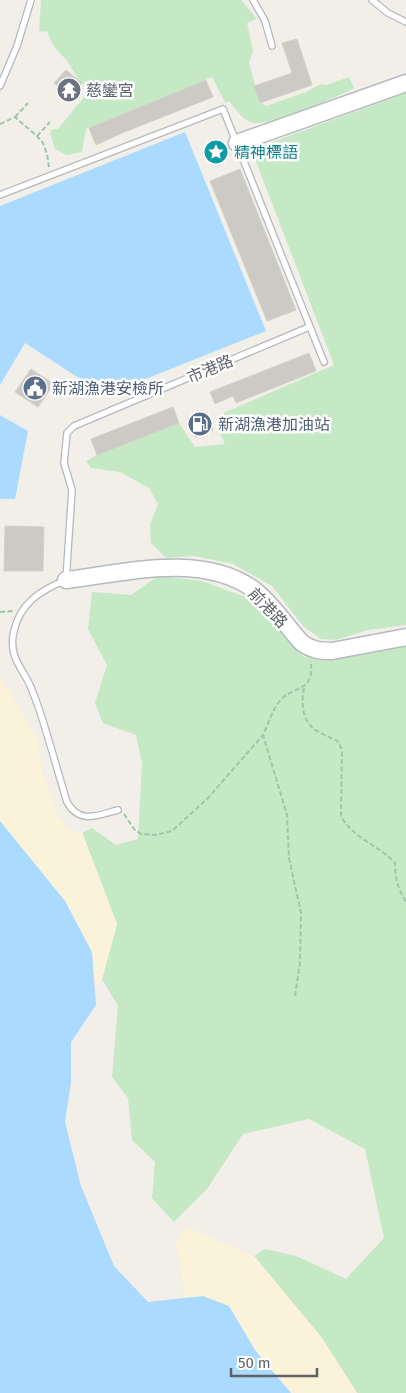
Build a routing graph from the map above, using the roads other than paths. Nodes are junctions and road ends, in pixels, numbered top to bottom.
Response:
1 (31, 0) edge
2 (253, 0) edge
3 (372, 0) edge
4 (406, 22) edge
5 (272, 46) dead end
6 (406, 83) edge
7 (0, 86) edge
8 (237, 143) junction
9 (0, 195) edge
10 (310, 327) junction
11 (324, 362) dead end
12 (66, 580) junction
13 (406, 637) edge
14 (118, 810) road end

1 - 7 lane
2 - 5 lane
3 - 4 lane
6 - 8 street
8 - 9 lane
8 - 10 lane
10 - 11 lane
10 - 12 lane, 市港路
12 - 13 street, 前港路
12 - 14 lane

